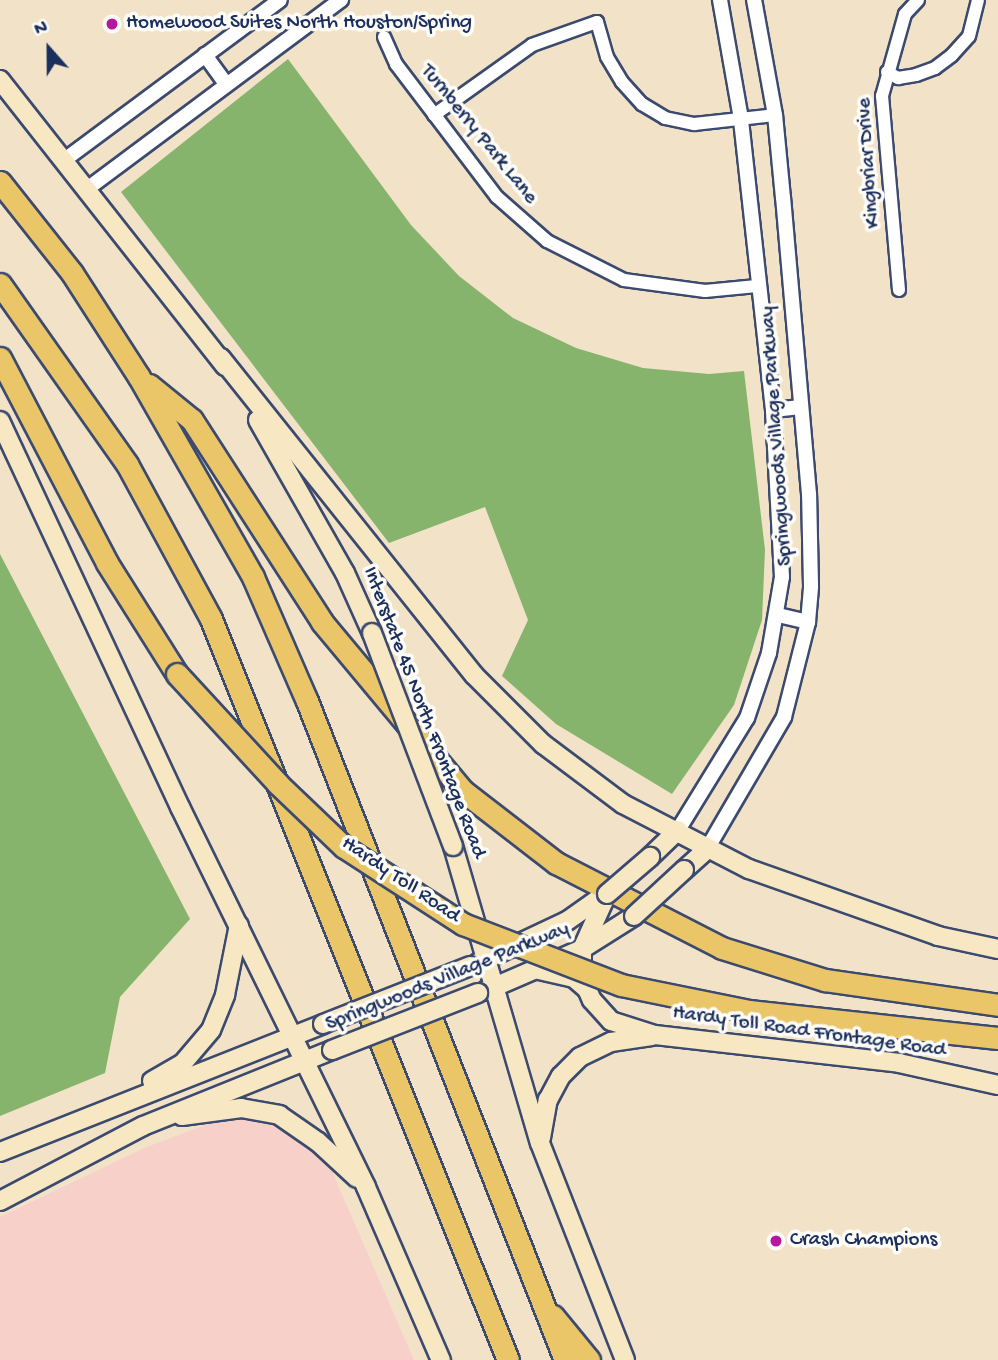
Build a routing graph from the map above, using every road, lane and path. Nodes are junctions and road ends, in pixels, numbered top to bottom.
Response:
1 (280, 0) edge
2 (341, 0) edge
3 (720, 0) edge
4 (754, 0) edge
5 (978, 0) edge
6 (913, 2) edge
7 (383, 37) dead end
8 (205, 55) junction
9 (887, 72) junction
10 (0, 80) edge
11 (226, 84) junction
12 (434, 115) junction
13 (775, 116) junction
14 (741, 119) junction
15 (64, 160) junction
16 (0, 181) edge
17 (87, 189) junction
18 (0, 284) edge
19 (757, 286) junction
20 (899, 290) dead end
21 (0, 358) edge
22 (220, 358) junction
23 (139, 377) junction
24 (801, 407) junction
25 (772, 410) junction
26 (0, 421) edge
27 (778, 615) junction
28 (808, 622) junction
29 (678, 830) junction
30 (707, 849) junction
31 (607, 894) junction
32 (239, 925) junction
33 (588, 941) junction
34 (998, 949) edge
35 (478, 963) junction
36 (539, 970) junction
37 (486, 990) junction
38 (588, 990) junction
39 (998, 1004) edge
40 (655, 1035) junction
41 (291, 1036) junction
42 (998, 1038) edge
43 (303, 1061) junction
44 (998, 1085) edge
45 (89, 1114) junction
46 (157, 1119) junction
47 (540, 1143) junction
48 (0, 1152) edge
49 (366, 1186) junction
50 (0, 1201) edge
51 (542, 1305) junction
52 (503, 1354) edge
53 (442, 1360) edge
54 (565, 1360) edge
55 (589, 1360) edge
56 (625, 1360) edge

1 - 8 street
2 - 11 street
3 - 14 street, Springwoods Village Parkway
4 - 13 street, Springwoods Village Parkway
5 - 9 street
6 - 9 street, Kingbriar Drive
7 - 12 street, Turnberry Park Lane
8 - 11 street
8 - 15 street
9 - 20 street, Kingbriar Drive
10 - 15 main road, Interstate 45 North Frontage Road
11 - 17 street
12 - 14 street
12 - 19 street, Turnberry Park Lane
13 - 14 street
13 - 24 street, Springwoods Village Parkway
14 - 19 street, Springwoods Village Parkway
15 - 17 main road, Interstate 45 North Frontage Road
16 - 23 highway
17 - 22 main road, Interstate 45 North Frontage Road
18 - 52 highway
19 - 25 street, Springwoods Village Parkway
21 - 42 highway, Hardy Toll Road, bridge
22 - 29 main road
22 - 35 main road, Interstate 45 North Frontage Road, bridge
23 - 39 highway
23 - 51 highway
24 - 25 street
24 - 28 street, Springwoods Village Parkway
25 - 27 street, Springwoods Village Parkway
26 - 32 main road
27 - 28 street
27 - 29 street, Springwoods Village Parkway
28 - 30 street, Springwoods Village Parkway
29 - 30 main road
29 - 31 main road, Springwoods Village Parkway, bridge
30 - 33 main road, Springwoods Village Parkway, bridge
30 - 34 main road
31 - 33 main road
31 - 35 main road, Springwoods Village Parkway
32 - 41 main road
32 - 45 main road
33 - 36 main road, Springwoods Village Parkway
33 - 38 main road
35 - 37 main road, Interstate 45 North Frontage Road
35 - 41 main road, Springwoods Village Parkway, bridge
36 - 37 main road, Springwoods Village Parkway
36 - 38 main road
37 - 43 main road, Springwoods Village Parkway, bridge
37 - 47 main road, Interstate 45 North Frontage Road
38 - 40 main road
40 - 44 main road, Hardy Toll Road Frontage Road
40 - 47 main road
41 - 43 main road
41 - 45 main road, Springwoods Village Parkway
43 - 46 main road, Springwoods Village Parkway
43 - 49 main road
45 - 48 main road, Springwoods Village Parkway
46 - 49 main road
46 - 50 main road, Springwoods Village Parkway
47 - 56 main road, Interstate 45 North Frontage Road
49 - 53 main road
51 - 54 highway
51 - 55 highway

